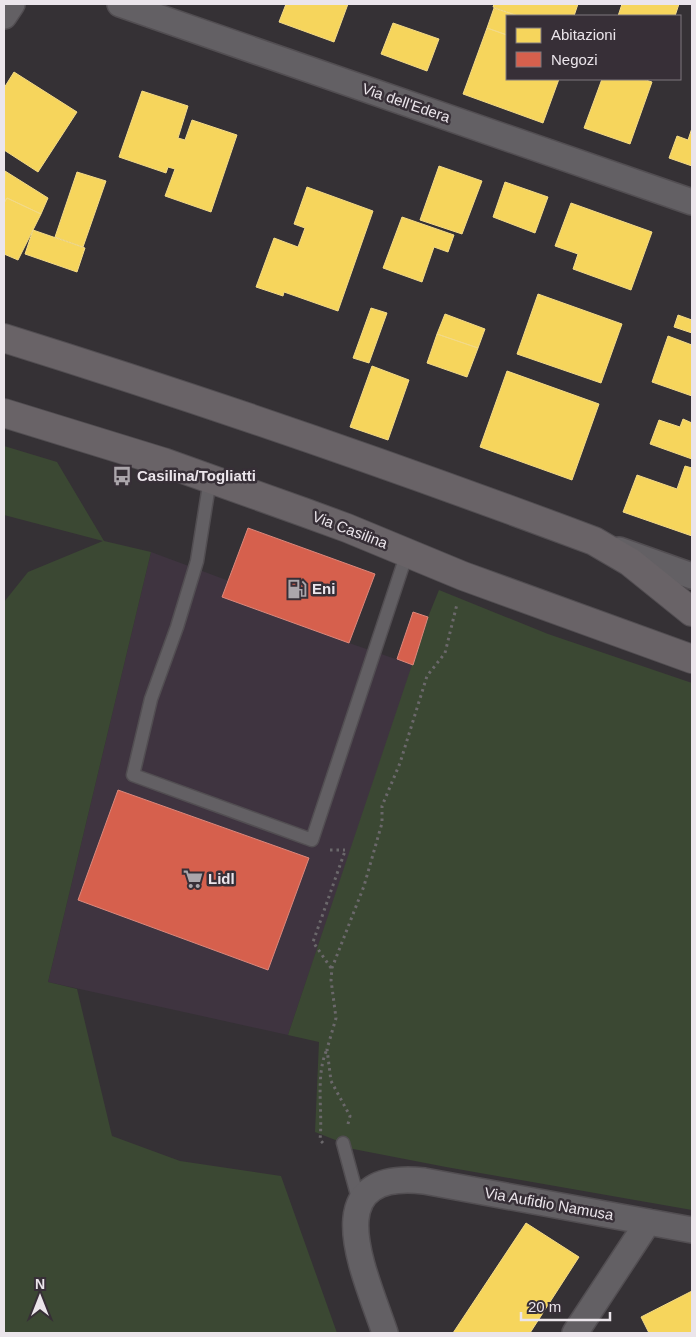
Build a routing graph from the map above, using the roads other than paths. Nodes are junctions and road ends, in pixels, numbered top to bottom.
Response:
1 (12, 4) edge
2 (120, 4) edge
3 (4, 16) edge
4 (692, 202) edge
5 (4, 338) edge
6 (4, 413) edge
7 (210, 479) junction
8 (594, 541) junction
9 (407, 553) junction
10 (692, 576) edge
11 (692, 612) edge
12 (692, 658) edge
13 (343, 1143) road end
14 (360, 1202) junction
15 (648, 1222) junction
16 (692, 1230) edge
17 (385, 1333) edge
18 (575, 1333) edge

1 - 3 street
2 - 4 street, Via dell'Edera
5 - 8 main road
6 - 7 main road, Via Casilina
7 - 9 main road, Via Casilina
7 - 9 lane
8 - 10 street
8 - 11 main road
9 - 12 main road, Via Casilina
13 - 14 lane
14 - 15 street, Via Aufidio Namusa
14 - 17 street
15 - 16 street, Via Aufidio Namusa
15 - 18 street

